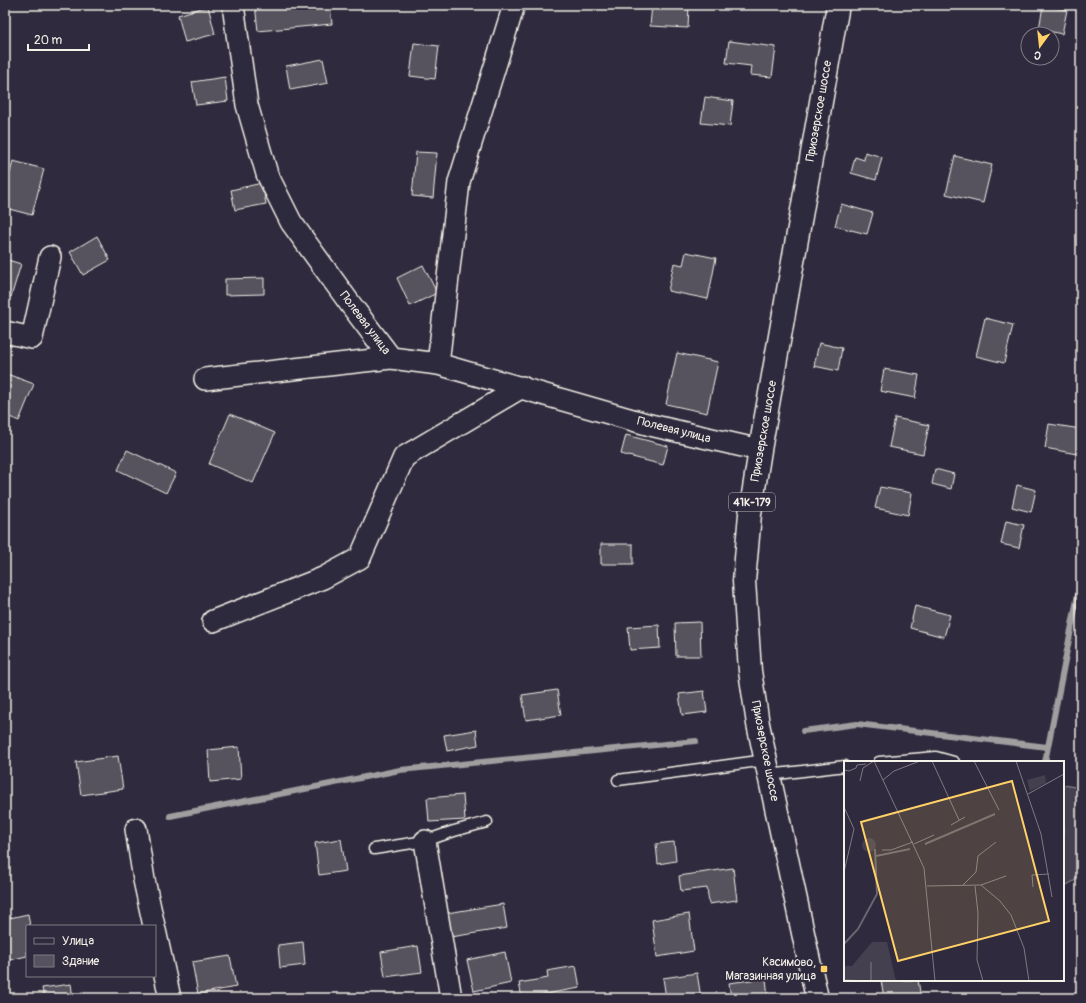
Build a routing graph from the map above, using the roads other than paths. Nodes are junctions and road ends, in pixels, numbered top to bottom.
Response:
1 (234, 5) edge
2 (514, 5) edge
3 (838, 5) edge
4 (50, 256) dead end
5 (5, 332) edge
6 (391, 358) junction
7 (438, 364) junction
8 (205, 379) dead end
9 (522, 388) junction
10 (760, 450) junction
11 (213, 621) dead end
12 (890, 761) edge
13 (950, 761) edge
14 (844, 766) edge
15 (768, 767) junction
16 (618, 780) dead end
17 (487, 822) dead end
18 (136, 829) dead end
19 (425, 841) junction
20 (374, 849) dead end
21 (154, 925) edge
22 (156, 935) edge
23 (170, 998) edge
24 (451, 998) edge
25 (817, 998) edge

1 - 6 street, Полевая улица
2 - 7 street
3 - 10 main road, Приозерское шоссе / 41К-179
4 - 5 street
6 - 7 street, Полевая улица
6 - 8 street
7 - 9 street, Полевая улица
9 - 10 street, Полевая улица
9 - 11 street
10 - 15 main road, Приозерское шоссе / 41К-179
12 - 13 lane
14 - 15 lane
15 - 16 lane
15 - 25 main road, Приозерское шоссе / 41К-179
17 - 19 lane
18 - 21 street
19 - 20 lane
19 - 24 street
22 - 23 street

